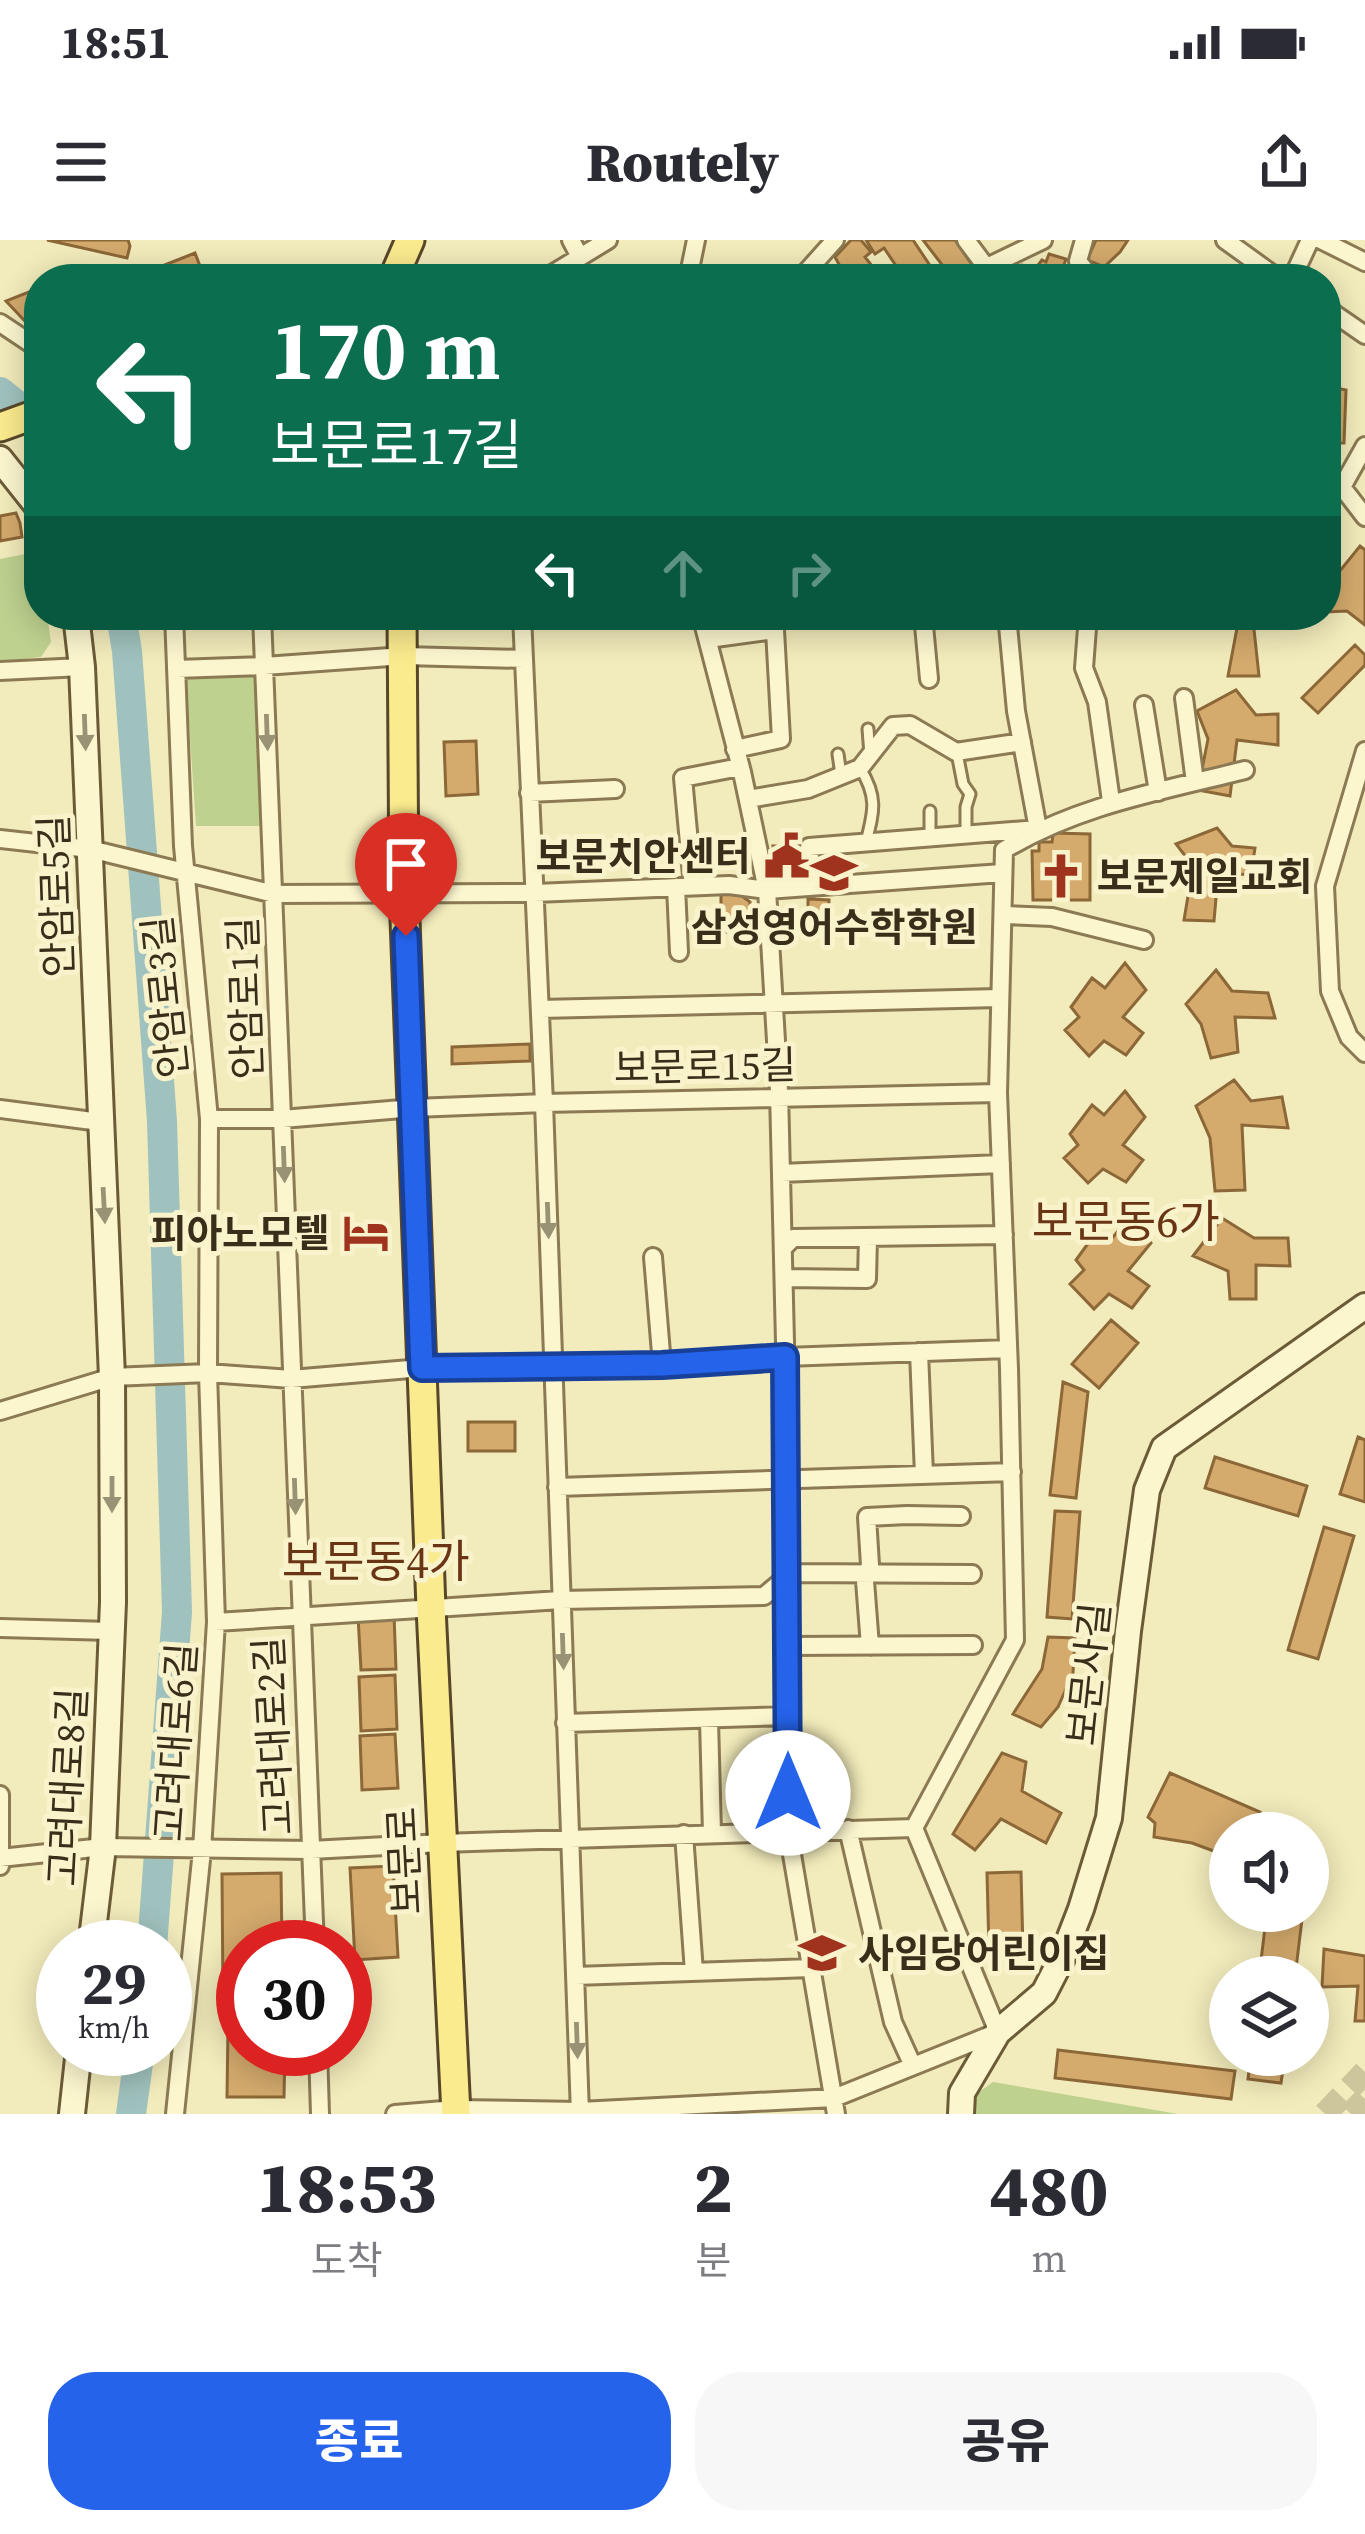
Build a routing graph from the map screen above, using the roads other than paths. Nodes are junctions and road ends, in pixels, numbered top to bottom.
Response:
1 (608, 240) edge
2 (836, 240) edge
3 (1043, 240) edge
4 (1225, 240) edge
5 (1321, 240) edge
6 (575, 249) edge
7 (1365, 262) edge
8 (814, 264) edge
9 (1005, 264) edge
10 (1258, 264) edge
11 (1365, 446) edge
12 (0, 459) edge
13 (24, 489) edge
14 (1365, 518) edge
15 (78, 630) edge
16 (175, 630) edge
17 (263, 630) edge
18 (403, 630) edge
19 (523, 630) edge
20 (705, 630) edge
21 (924, 630) edge
22 (1008, 630) edge
23 (1087, 630) edge
24 (708, 639) junction
25 (404, 656) junction
26 (524, 659) junction
27 (82, 667) junction
28 (264, 667) junction
29 (176, 669) junction
30 (0, 671) edge
31 (928, 679) dead end
32 (1184, 698) dead end
33 (1144, 705) dead end
34 (868, 729) dead end
35 (1022, 742) junction
36 (1365, 751) edge
37 (956, 752) junction
38 (838, 754) dead end
39 (738, 758) junction
40 (865, 761) junction
41 (1245, 770) dead end
42 (841, 775) junction
43 (1195, 782) junction
44 (615, 789) dead end
45 (1158, 792) junction
46 (529, 793) junction
47 (748, 799) junction
48 (1111, 802) junction
49 (930, 811) dead end
50 (1038, 830) junction
51 (965, 835) junction
52 (930, 838) junction
53 (0, 839) edge
54 (866, 842) junction
55 (90, 849) junction
56 (187, 872) junction
57 (1002, 873) junction
58 (684, 887) junction
59 (813, 887) junction
60 (767, 890) junction
61 (404, 892) junction
62 (535, 893) junction
63 (274, 894) junction
64 (1003, 915) junction
65 (1144, 940) dead end
66 (679, 952) dead end
67 (999, 998) junction
68 (773, 1002) junction
69 (540, 1009) junction
70 (1362, 1043) edge
71 (998, 1093) junction
72 (779, 1097) junction
73 (544, 1103) junction
74 (414, 1108) junction
75 (0, 1109) edge
76 (209, 1119) junction
77 (282, 1120) junction
78 (100, 1123) junction
79 (1001, 1164) junction
80 (781, 1173) junction
81 (1004, 1235) junction
82 (868, 1237) junction
83 (783, 1248) junction
84 (653, 1257) dead end
85 (784, 1278) junction
86 (1365, 1306) edge
87 (1008, 1348) junction
88 (919, 1352) junction
89 (785, 1357) junction
90 (662, 1365) junction
91 (553, 1366) junction
92 (422, 1368) junction
93 (208, 1373) junction
94 (112, 1377) junction
95 (291, 1379) junction
96 (0, 1412) edge
97 (1012, 1472) junction
98 (925, 1474) junction
99 (788, 1479) junction
100 (557, 1486) junction
101 (961, 1516) dead end
102 (972, 1574) dead end
103 (788, 1575) junction
104 (867, 1575) junction
105 (561, 1600) junction
106 (430, 1608) junction
107 (300, 1615) junction
108 (216, 1622) junction
109 (0, 1628) edge
110 (111, 1631) junction
111 (973, 1645) dead end
112 (788, 1646) junction
113 (870, 1646) junction
114 (788, 1716) junction
115 (709, 1720) junction
116 (566, 1723) junction
117 (0, 1795) edge
118 (914, 1828) junction
119 (848, 1829) junction
120 (788, 1831) junction
121 (712, 1833) junction
122 (684, 1834) junction
123 (569, 1838) junction
124 (442, 1843) junction
125 (103, 1847) junction
126 (202, 1850) junction
127 (311, 1850) junction
128 (0, 1858) edge
129 (0, 1869) edge
130 (94, 1920) edge
131 (313, 1920) edge
132 (812, 1968) junction
133 (694, 1972) junction
134 (575, 1976) junction
135 (998, 2032) junction
136 (913, 2066) junction
137 (77, 2076) edge
138 (319, 2076) edge
139 (835, 2106) edge
140 (456, 2112) edge
141 (580, 2113) edge
142 (72, 2114) edge
143 (175, 2114) edge
144 (320, 2114) edge
145 (395, 2114) edge
146 (961, 2114) edge

1 - 6 street
2 - 8 street
3 - 9 street
4 - 10 street
5 - 7 street
11 - 14 street
12 - 13 main road
15 - 27 main road, 안암로5길
16 - 29 street, 안암로3길
17 - 28 street, 안암로1길
18 - 25 main road, 보문로
19 - 26 street
20 - 24 street
21 - 31 street
22 - 35 street
23 - 48 street
24 - 39 street
24 - 39 street
25 - 26 street
25 - 28 street
25 - 61 main road, 보문로
26 - 46 street
27 - 30 street
27 -> 55 main road, 안암로5길
28 - 29 street
28 -> 63 street, 안암로1길
29 - 56 street, 안암로3길
32 - 43 street
33 - 45 street
34 - 40 lane
35 - 37 street
35 - 50 street
36 - 70 street
37 - 40 street
37 - 51 lane
38 - 42 lane
39 - 47 street
39 - 58 street
40 - 42 street
40 - 54 lane
41 - 43 street
42 - 47 street
43 - 45 street
44 - 46 street
45 - 48 street
46 - 62 street
47 - 60 street
48 - 50 street
49 - 52 lane
50 - 51 street
50 - 57 street
51 - 52 street
52 - 54 street
53 - 55 street
54 - 59 street
55 - 56 street
55 - 78 main road, 안암로5길
56 - 63 street
56 - 76 street, 안암로3길
57 - 59 street
57 - 64 street
58 - 60 street
58 - 62 street
58 - 66 street
59 - 60 street
60 - 68 street
61 - 62 street
61 - 63 street
61 - 74 main road, 보문로
62 - 69 street
63 - 77 street, 안암로1길
64 - 65 street
64 - 67 street
67 - 68 street
67 - 71 street
68 - 69 street
68 - 72 street
69 - 73 street
71 - 72 street, 보문로15길
71 - 79 street
72 - 73 street, 보문로15길
72 - 80 street
73 - 74 street, 보문로15길
73 -> 91 street
74 - 77 street
74 - 92 main road, 보문로
75 - 78 street
76 - 77 street
76 - 93 street, 안암로3길
77 -> 95 street, 안암로1길
78 -> 94 main road, 안암로5길
79 - 80 street
79 - 81 street
80 - 83 street
81 - 82 street
81 - 87 street
82 - 83 street
82 - 85 street
83 - 85 street
84 - 90 street
85 - 89 street
86 - 135 main road, 보문사길
87 - 88 street
87 - 97 street
88 - 89 street
88 - 98 street
89 - 90 street
89 - 99 street
90 - 91 street
91 - 92 street
91 - 100 street
92 - 95 street
92 - 106 main road, 보문로
93 - 94 street
93 - 95 street
93 - 108 street, 고려대로6길
94 - 96 street
94 -> 110 main road, 고려대로8길
95 -> 107 street, 고려대로2길
97 - 98 street
97 - 118 street
98 - 99 street
99 - 100 street
99 - 103 street
100 - 105 street
101 - 104 street
102 - 104 street
103 - 104 street
103 - 105 street
103 - 112 street
104 - 113 street
105 - 106 street
105 -> 116 street
106 - 107 street
106 - 124 main road, 보문로
107 - 108 street
107 - 127 street, 고려대로2길
108 - 126 street, 고려대로6길
109 - 110 street, 고려대로8길
110 - 125 main road, 고려대로8길
111 - 113 street
112 - 113 street
112 - 114 street
114 - 115 street
114 - 120 street
115 - 116 street
115 - 121 street
116 - 123 street
117 - 128 street
118 - 119 street
118 - 135 street
119 - 120 street
119 - 136 street
120 - 121 street
120 - 132 street
121 - 122 street
122 - 123 street
122 - 133 street
123 - 124 street
123 - 134 street
124 - 127 street
124 - 140 main road, 보문로
125 - 126 street
125 - 128 street
125 - 130 main road, 고려대로8길
126 - 127 street
126 - 143 street, 고려대로6길
127 - 131 street, 고려대로2길
128 - 129 street
132 - 133 street
132 - 139 street
133 - 134 street
134 -> 141 street
135 - 136 street
135 - 146 main road, 보문사길
136 - 139 street
137 - 142 main road
138 - 144 street
139 - 141 street
140 - 141 street
140 - 145 street

